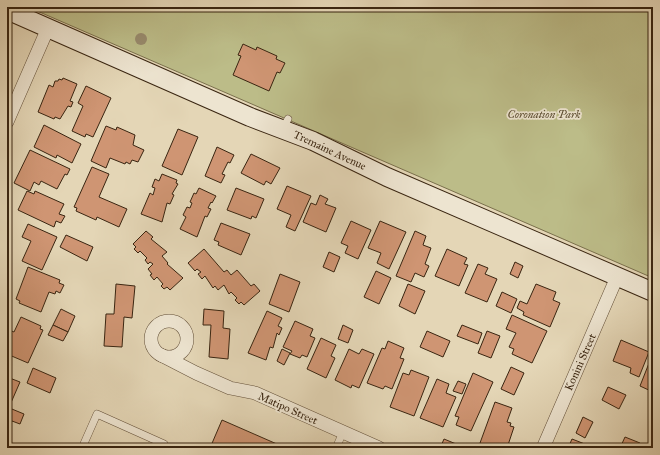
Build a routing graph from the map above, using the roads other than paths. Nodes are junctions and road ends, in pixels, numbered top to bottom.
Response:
1 (7, 10) edge
2 (48, 28) junction
3 (7, 122) edge
4 (617, 277) junction
5 (653, 292) edge
6 (182, 351) junction
7 (161, 355) junction
8 (196, 374) junction
9 (343, 432) junction
10 (82, 448) edge
11 (162, 448) edge
12 (336, 448) edge
13 (378, 448) edge
14 (543, 448) edge

1 - 2 main road, Tremaine Avenue
2 - 3 street
2 - 4 main road, Tremaine Avenue
4 - 5 main road, Tremaine Avenue
4 - 14 street, Konini Street
6 - 7 street
6 - 7 street
6 - 8 street
7 - 8 street, Matipo Street
8 - 9 street, Matipo Street
9 - 12 lane
9 - 13 street, Matipo Street
10 - 11 lane

